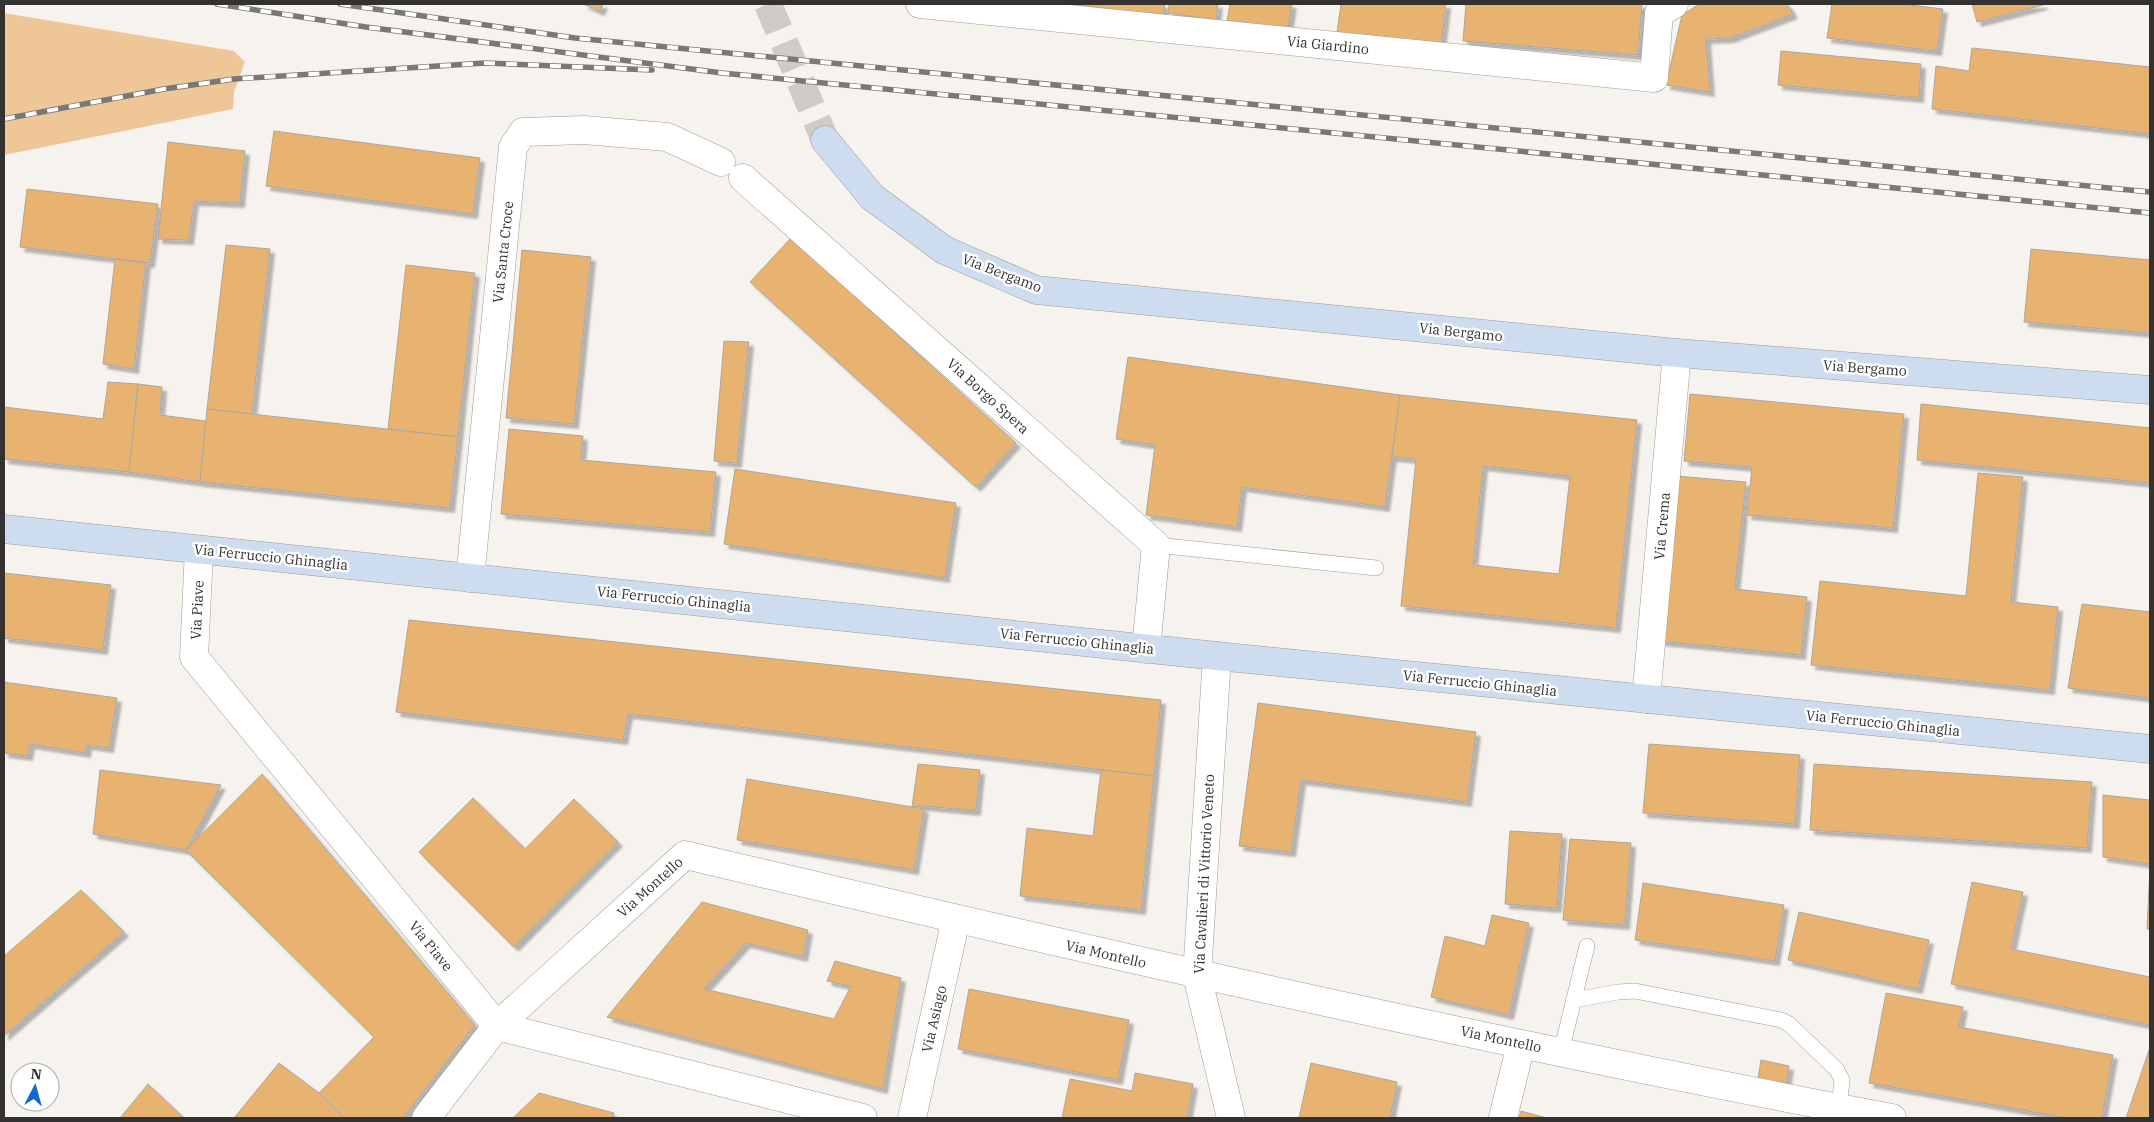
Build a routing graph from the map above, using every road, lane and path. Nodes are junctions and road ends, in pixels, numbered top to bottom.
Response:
1 (920, 4) edge
2 (1674, 4) edge
3 (824, 140) tunnel mouth
4 (721, 162) dead end
5 (743, 178) dead end
6 (1677, 354) junction
7 (2150, 390) edge
8 (4, 529) edge
9 (1156, 545) junction
10 (200, 550) junction
11 (1376, 568) dead end
12 (470, 578) junction
13 (1146, 649) junction
14 (1217, 656) junction
15 (1646, 700) junction
16 (2150, 749) edge
17 (956, 919) junction
18 (1587, 946) dead end
19 (1197, 975) junction
20 (1574, 1000) junction
21 (497, 1026) junction
22 (1521, 1044) junction
23 (1562, 1052) junction
24 (1844, 1112) edge
25 (426, 1118) edge
26 (862, 1118) edge
27 (912, 1118) edge
28 (1231, 1118) edge
29 (1504, 1118) edge
30 (1892, 1118) edge

1 - 2 street, Via Giardino
3 - 6 main road, Via Bergamo
4 - 12 street, Via Santa Croce
5 - 9 street, Via Borgo Spera
6 - 7 main road, Via Bergamo
6 - 15 street, Via Crema
8 - 10 main road, Via Ferruccio Ghinaglia
9 - 11 lane
9 - 13 street
10 - 12 main road, Via Ferruccio Ghinaglia
10 - 21 street, Via Piave
12 - 13 main road, Via Ferruccio Ghinaglia
13 - 14 main road, Via Ferruccio Ghinaglia
14 - 15 main road, Via Ferruccio Ghinaglia
14 - 19 street, Via Cavalieri di Vittorio Veneto
15 - 16 main road, Via Ferruccio Ghinaglia
17 - 19 street, Via Montello
17 - 21 street, Via Montello
17 - 27 street, Via Asiago
18 - 20 lane
19 - 22 street, Via Montello
19 - 28 street, Via Cavalieri di Vittorio Veneto
20 - 23 lane
20 - 24 lane
21 - 25 street, Via Montello
21 - 26 street
22 - 23 street, Via Montello
22 - 29 street
23 - 24 street, Via Montello
24 - 30 street, Via Montello

